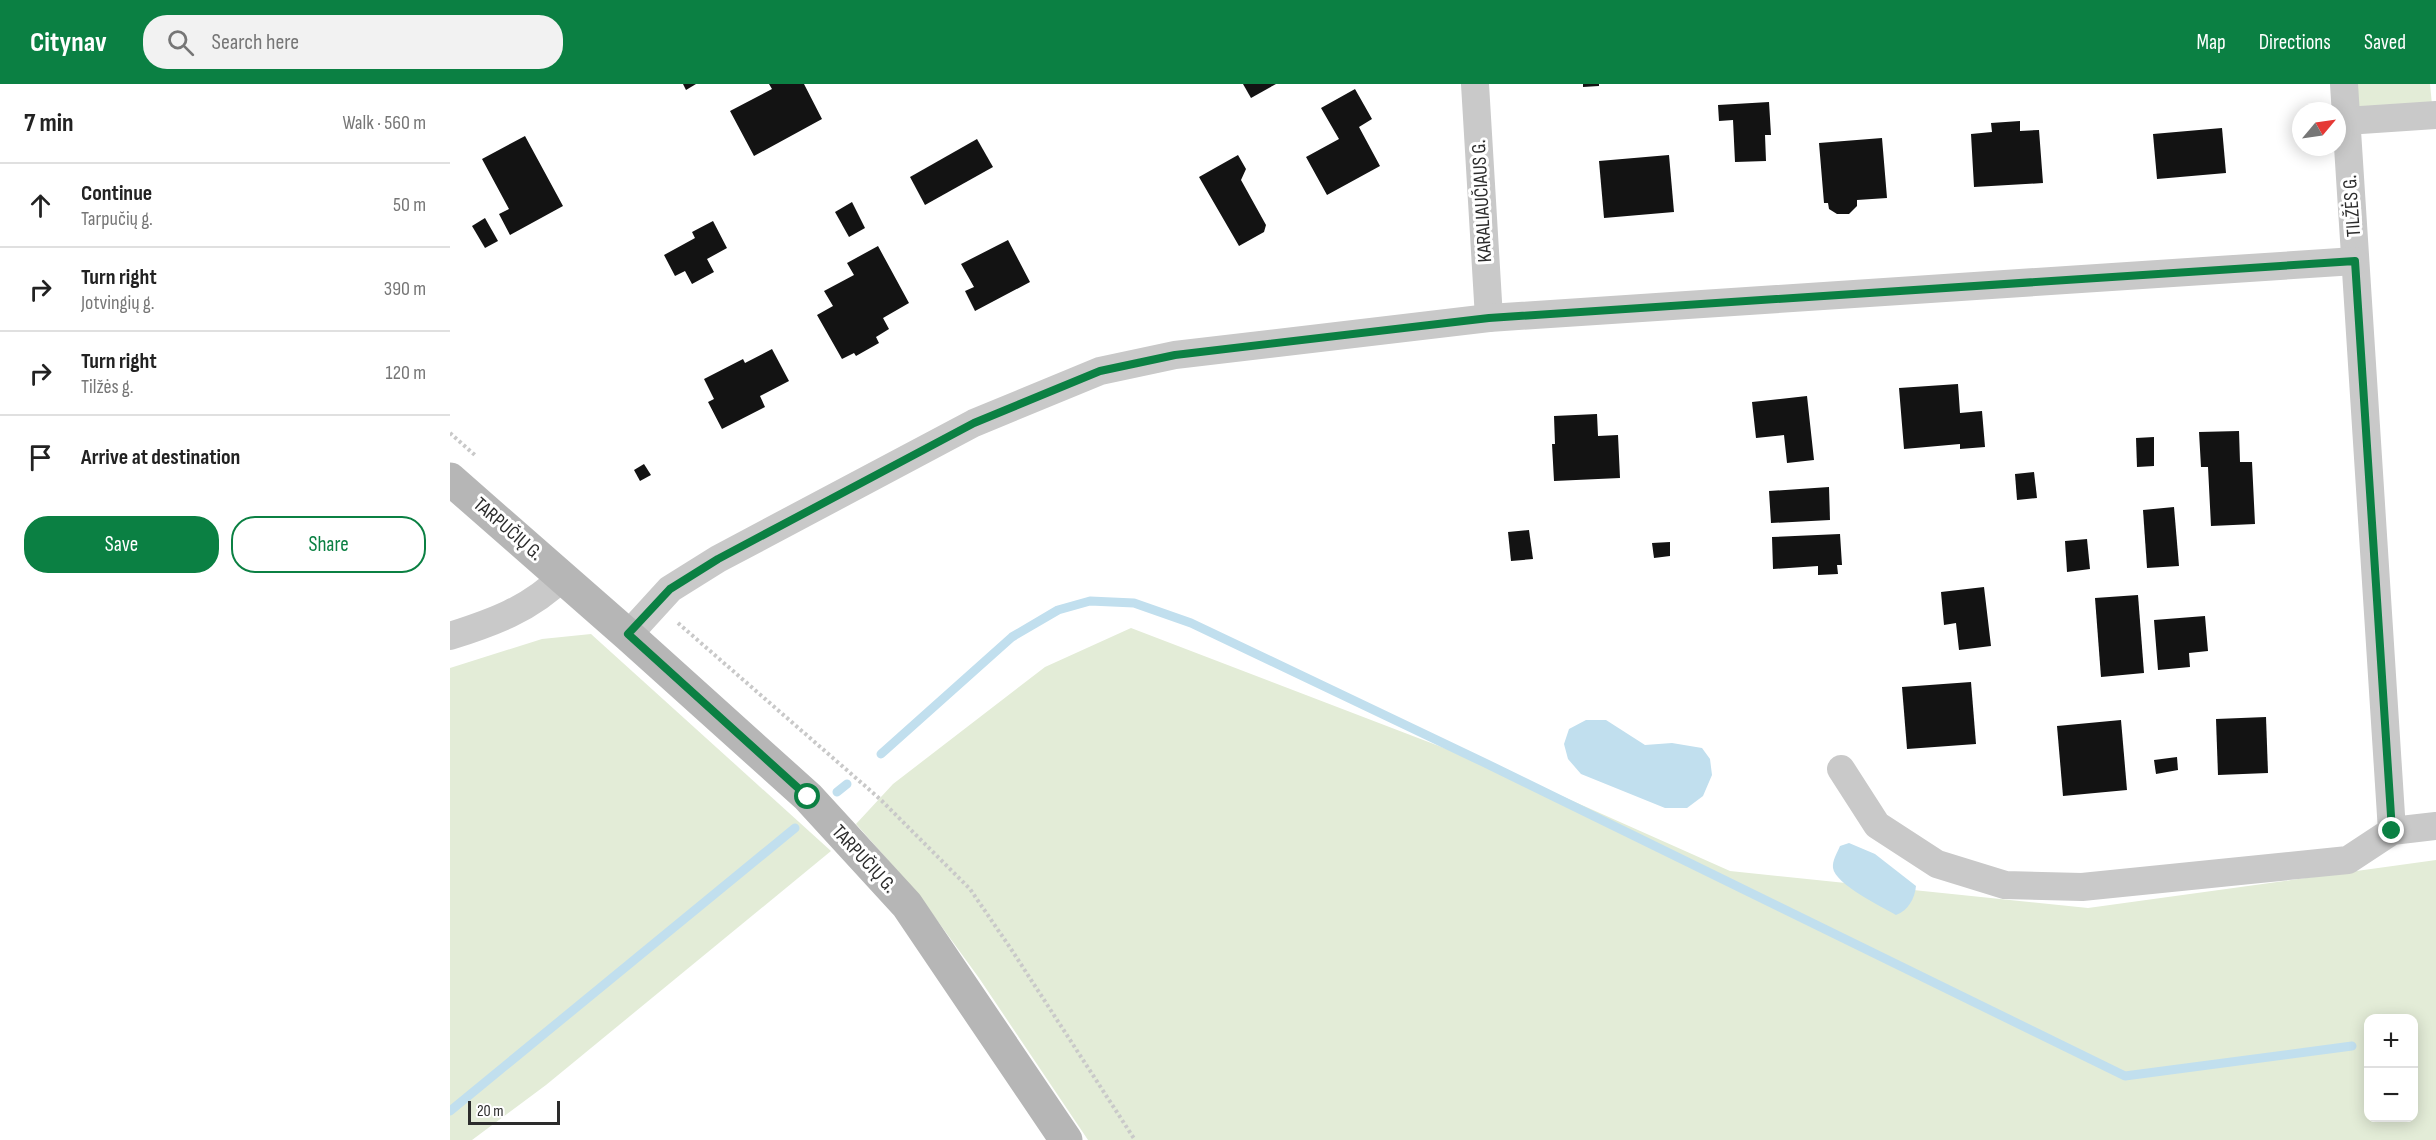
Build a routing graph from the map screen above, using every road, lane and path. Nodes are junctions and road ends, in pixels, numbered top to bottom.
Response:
1 (1475, 84) edge
2 (2344, 84) edge
3 (2345, 102) edge
4 (2436, 115) edge
5 (2346, 122) joint
6 (2355, 261) junction
7 (1489, 318) junction
8 (450, 478) edge
9 (562, 578) junction
10 (628, 634) junction
11 (450, 636) edge
12 (1841, 770) dead end
13 (2436, 826) edge
14 (2392, 831) junction
15 (1066, 1140) edge

1 - 7 street, KARALIAUČIAUS G.
2 - 3 street, TILŽĖS G.
4 - 5 street
5 - 6 street, TILŽĖS G.
6 - 7 street
6 - 14 street, TILŽĖS G.
7 - 10 street
8 - 9 main road, TARPUČIŲ G.
9 - 10 main road, TARPUČIŲ G.
9 - 11 street
10 - 15 main road, TARPUČIŲ G.
12 - 14 street
13 - 14 street

